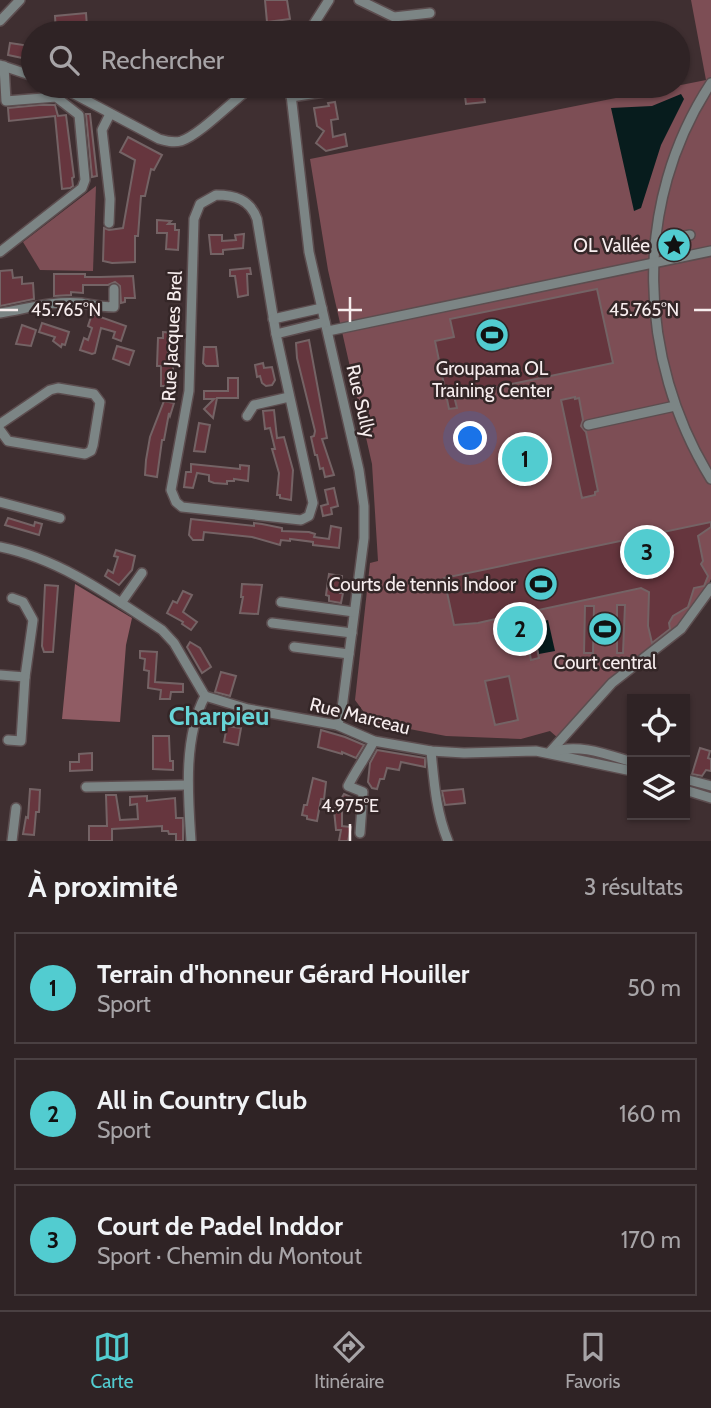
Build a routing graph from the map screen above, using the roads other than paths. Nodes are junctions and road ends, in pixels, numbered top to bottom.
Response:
1 (20, 0) edge
2 (330, 0) edge
3 (359, 0) edge
4 (430, 13) dead end
5 (0, 21) edge
6 (316, 21) edge
7 (2, 66) edge
8 (21, 72) edge
9 (711, 83) edge
10 (44, 98) edge
11 (57, 98) edge
12 (81, 98) edge
13 (236, 98) edge
14 (291, 98) edge
15 (110, 114) junction
16 (109, 223) dead end
17 (687, 235) dead end
18 (656, 242) junction
19 (711, 251) edge
20 (0, 252) edge
21 (653, 263) junction
22 (114, 289) dead end
23 (322, 308) junction
24 (0, 313) edge
25 (273, 319) junction
26 (326, 327) junction
27 (276, 334) junction
28 (289, 397) junction
29 (675, 406) junction
30 (247, 415) dead end
31 (0, 424) edge
32 (588, 425) dead end
33 (0, 430) edge
34 (711, 479) edge
35 (0, 502) edge
36 (60, 518) dead end
37 (0, 547) edge
38 (142, 573) dead end
39 (711, 588) edge
40 (12, 598) dead end
41 (281, 602) dead end
42 (121, 603) junction
43 (354, 612) junction
44 (272, 623) dead end
45 (352, 633) junction
46 (294, 647) dead end
47 (349, 654) junction
48 (0, 676) edge
49 (25, 677) junction
50 (205, 696) junction
51 (337, 725) junction
52 (8, 740) dead end
53 (374, 741) junction
54 (431, 751) junction
55 (550, 752) junction
56 (627, 761) edge
57 (627, 770) edge
58 (690, 780) edge
59 (187, 785) junction
60 (711, 786) edge
61 (86, 787) dead end
62 (690, 792) edge
63 (711, 798) edge
64 (16, 808) dead end
65 (360, 833) dead end
66 (12, 841) edge
67 (191, 841) edge
68 (448, 841) edge

1 - 5 street
2 - 6 street
3 - 4 street
7 - 8 street
7 - 10 street
9 - 18 street
11 - 20 street
12 - 15 street
13 - 15 street
14 - 23 street, Rue Sully
15 - 16 street
17 - 18 street
18 - 21 street
19 - 21 street
21 - 26 street
21 - 29 street
22 - 24 street
23 - 25 street
23 - 26 street, Rue Sully
25 - 27 street, Rue Jacques Brel
25 - 28 street, Rue Jacques Brel
26 - 27 street
26 - 43 street, Rue Sully
27 - 28 street, Rue Jacques Brel
28 - 30 street
29 - 32 street
29 - 34 street
31 - 33 street
35 - 36 street
37 - 42 street
38 - 42 street
39 - 55 street
40 - 49 street
41 - 43 street
42 - 50 street
43 - 45 street, Rue Sully
44 - 45 street
45 - 47 street, Rue Sully
46 - 47 street
47 - 51 street, Rue Sully
48 - 49 street
49 - 52 street
50 - 51 street, Rue Marceau
50 - 59 street
51 - 53 street, Rue Marceau
53 - 54 street, Rue Marceau
53 - 65 street
54 - 55 street, Rue Marceau
54 - 68 street
55 - 56 street, Rue Marceau
55 - 57 street, Rue Marceau
58 - 60 street
59 - 61 street
59 - 67 street
62 - 63 street
64 - 66 street

